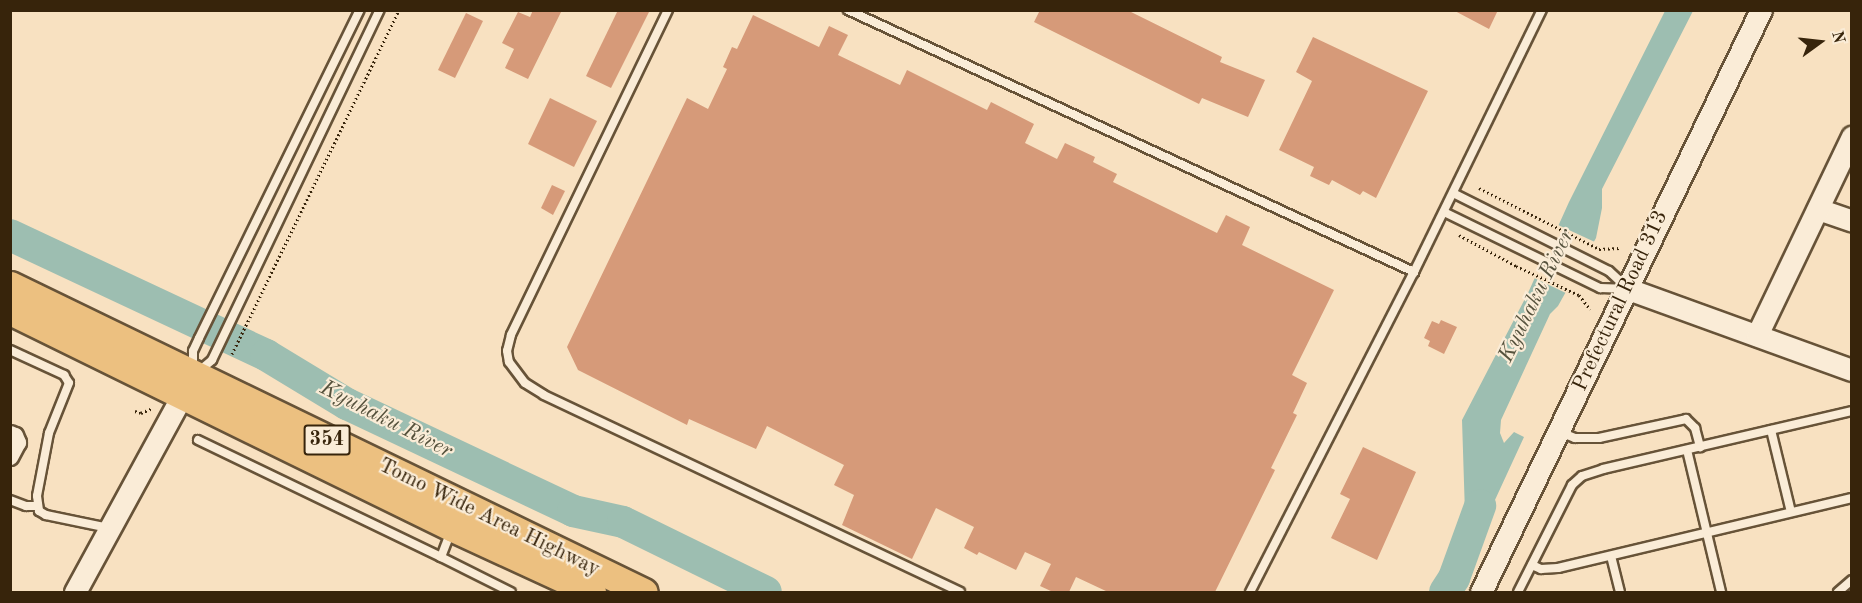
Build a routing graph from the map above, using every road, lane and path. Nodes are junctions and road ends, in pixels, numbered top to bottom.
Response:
1 (360, 10) edge
2 (380, 10) edge
3 (399, 10) edge
4 (668, 10) edge
5 (848, 10) edge
6 (1542, 10) edge
7 (1761, 10) edge
8 (1851, 137) edge
9 (1479, 188) dead end
10 (1453, 193) junction
11 (1818, 209) junction
12 (1444, 212) junction
13 (1851, 221) edge
14 (1456, 234) dead end
15 (1620, 248) dead end
16 (1414, 272) junction
17 (10, 285) edge
18 (1628, 289) junction
19 (1590, 309) dead end
20 (10, 311) edge
21 (1757, 335) junction
22 (10, 351) edge
23 (232, 354) dead end
24 (1851, 370) edge
25 (188, 385) junction
26 (154, 408) dead end
27 (135, 411) dead end
28 (1851, 411) edge
29 (1771, 430) junction
30 (1559, 431) junction
31 (10, 432) edge
32 (198, 440) dead end
33 (1700, 447) junction
34 (1687, 450) junction
35 (10, 457) edge
36 (1851, 498) edge
37 (10, 500) edge
38 (37, 506) junction
39 (1791, 512) junction
40 (111, 528) junction
41 (453, 528) junction
42 (1707, 532) junction
43 (1611, 556) junction
44 (441, 557) junction
45 (1532, 565) junction
46 (1851, 580) edge
47 (75, 592) edge
48 (511, 592) edge
49 (592, 592) edge
50 (644, 592) edge
51 (960, 592) edge
52 (1250, 592) edge
53 (1481, 592) edge
54 (1518, 592) edge
55 (1620, 592) edge
56 (1721, 592) edge
57 (1838, 592) edge

1 - 25 lane
2 - 25 lane
3 - 23 path
4 - 51 lane
5 - 16 lane
6 - 10 lane
7 - 18 street, Prefectural Road 313
8 - 11 street
9 - 15 path
10 - 12 lane
10 - 18 lane
11 - 13 street
11 - 21 street
12 - 16 lane
12 - 18 lane
14 - 19 path
16 - 52 lane
17 - 25 highway, Tomo Wide Area Highway / 354
18 - 21 street
18 - 30 street, Prefectural Road 313
20 - 25 highway, Tomo Wide Area Highway / 354
21 - 24 street
22 - 38 lane
25 - 40 street
25 - 41 highway, Tomo Wide Area Highway / 354
25 - 50 highway, Tomo Wide Area Highway / 354
26 - 27 path
28 - 29 lane
29 - 33 lane
29 - 39 lane
30 - 33 lane
30 - 53 street, Prefectural Road 313
31 - 35 street
32 - 44 lane
33 - 34 lane
34 - 42 lane
34 - 45 lane
36 - 39 lane
37 - 38 lane
38 - 40 lane
39 - 42 lane
40 - 47 street
41 - 44 lane
41 - 49 highway, Tomo Wide Area Highway / 354
42 - 43 lane
42 - 56 lane
43 - 45 lane
43 - 55 lane
44 - 48 lane
45 - 54 lane
46 - 57 lane

